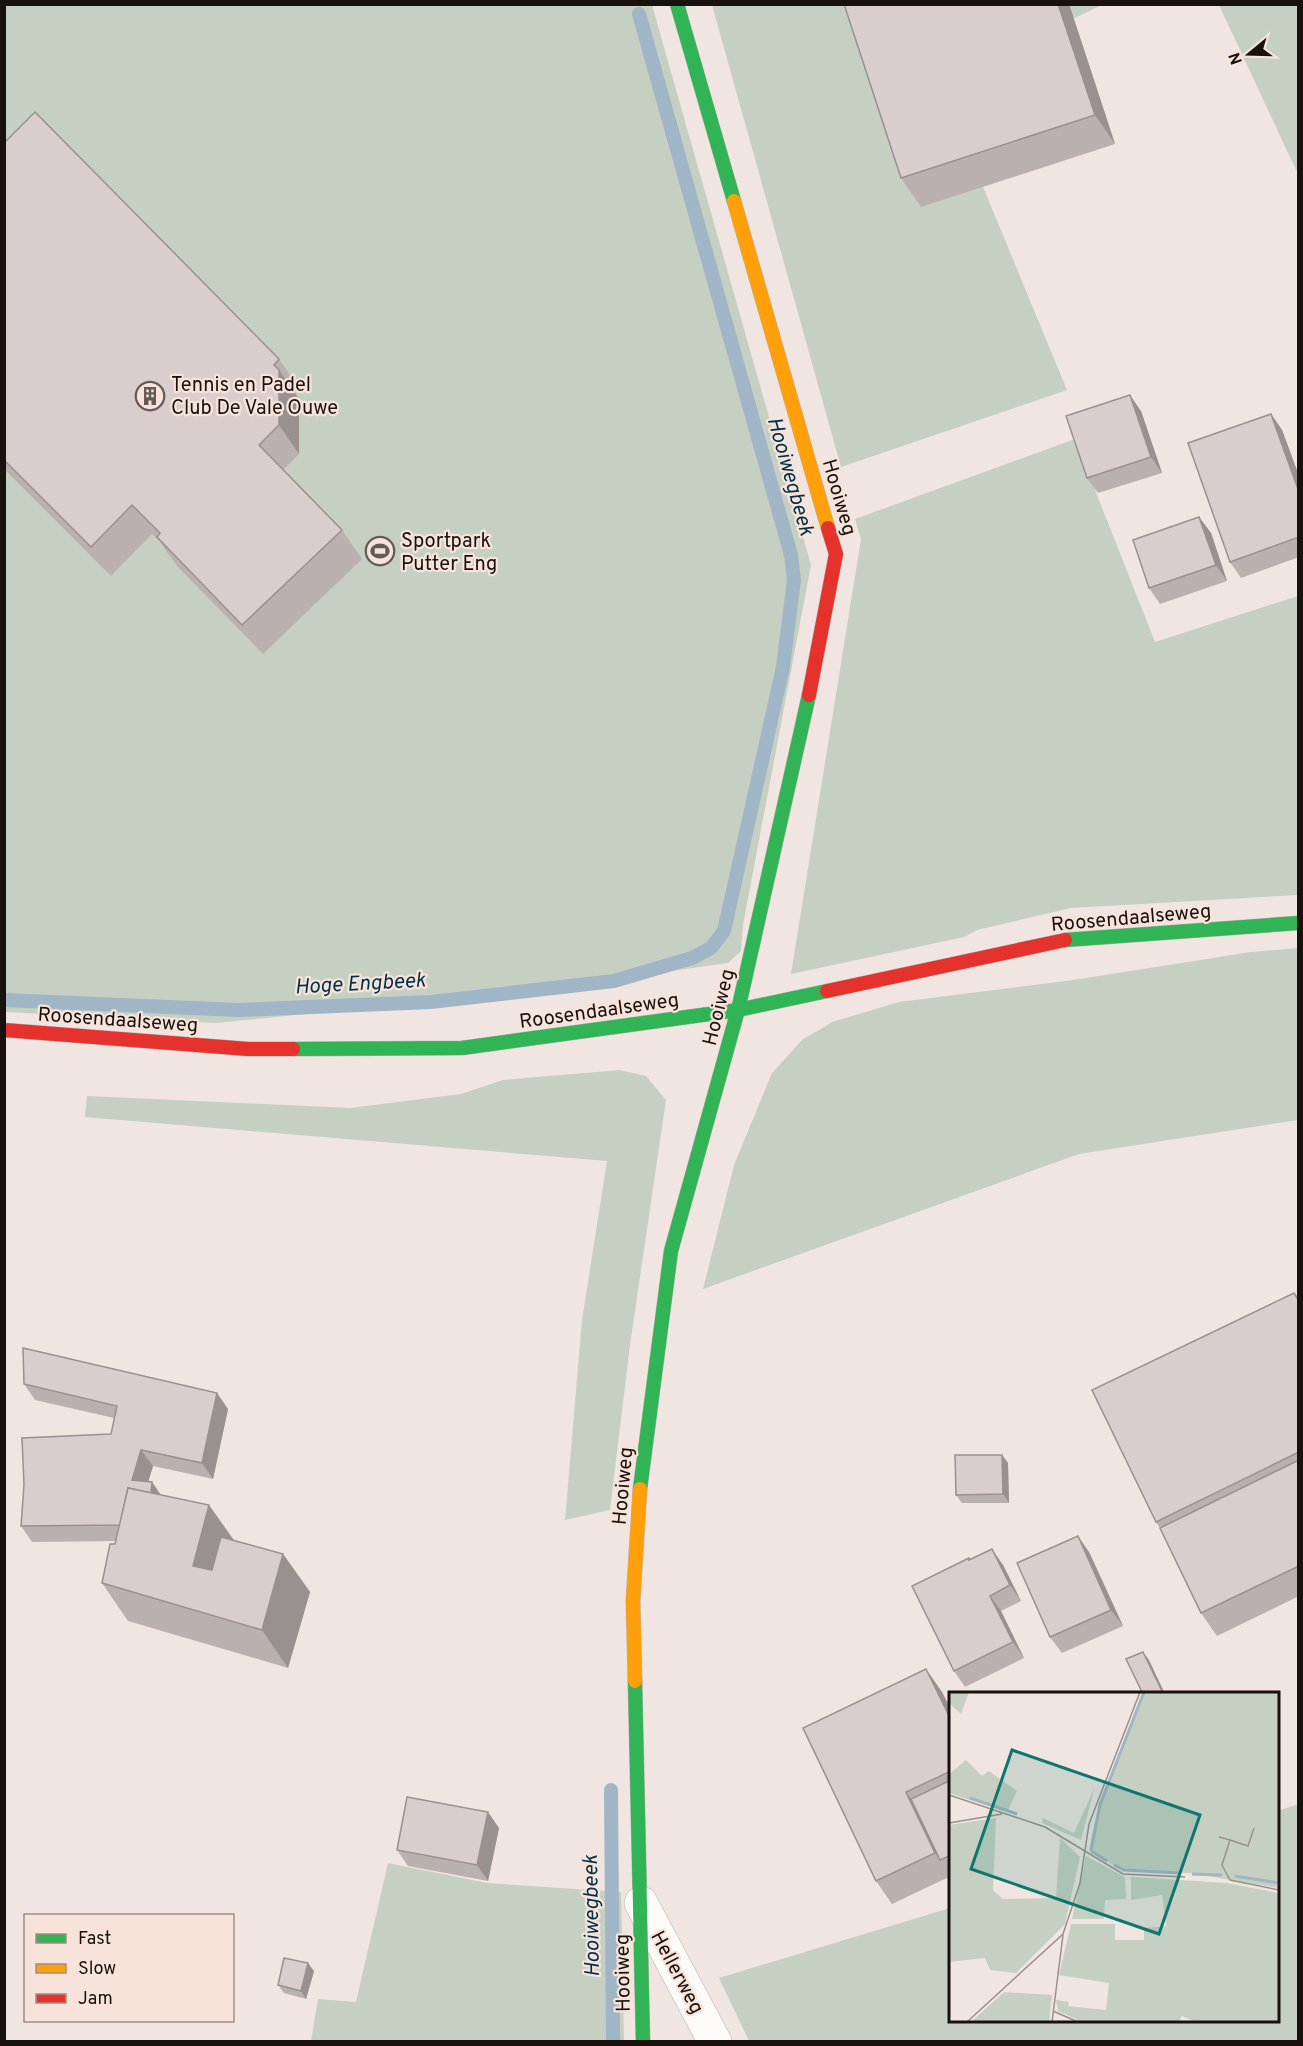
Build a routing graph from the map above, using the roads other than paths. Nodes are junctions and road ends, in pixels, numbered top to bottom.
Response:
1 (677, 4) edge
2 (1299, 923) edge
3 (738, 1010) junction
4 (4, 1030) edge
5 (641, 1902) junction
6 (643, 2042) edge
7 (715, 2042) edge

1 - 3 street, Hooiweg
2 - 3 street, Roosendaalseweg
3 - 4 street, Roosendaalseweg
3 - 5 street, Hooiweg
5 - 6 street, Hooiweg
5 - 7 street, Hellerweg

